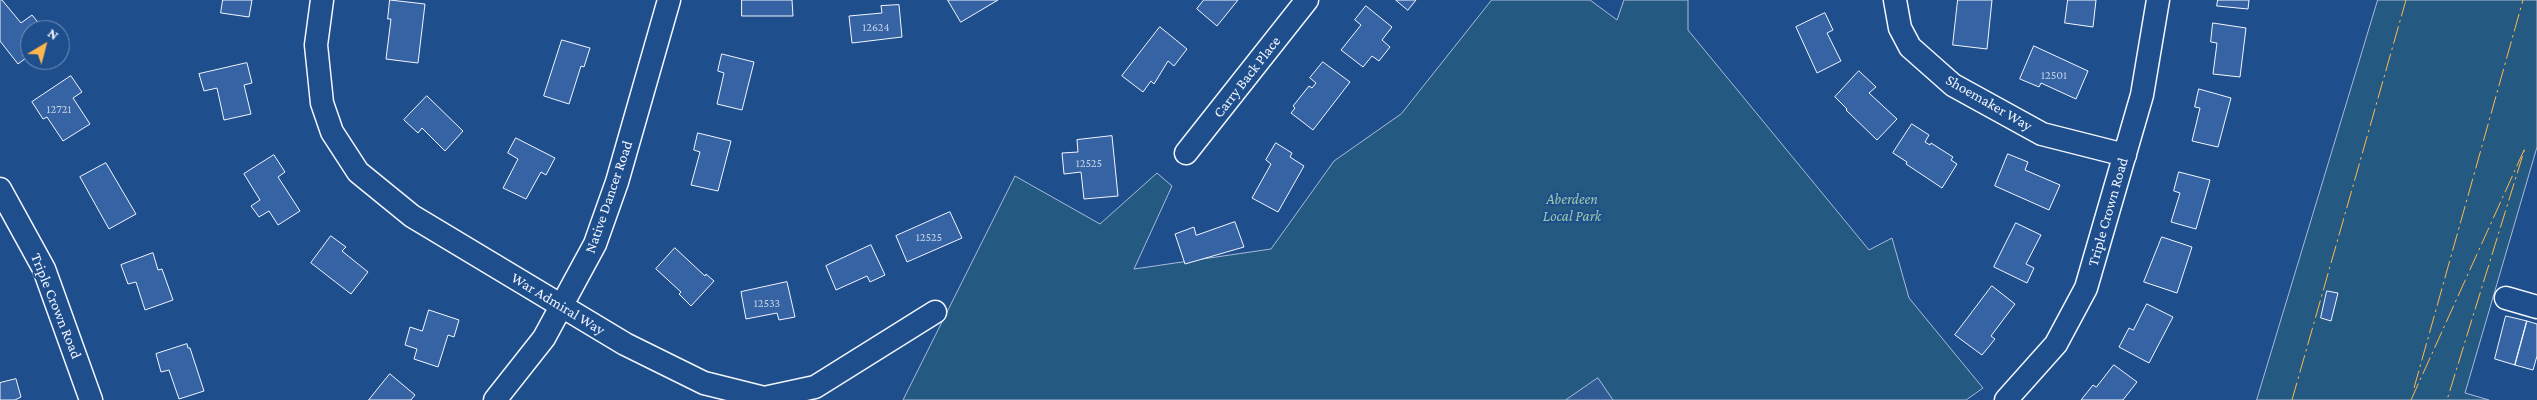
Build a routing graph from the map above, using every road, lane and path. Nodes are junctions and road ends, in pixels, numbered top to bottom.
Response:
1 (322, 0) edge
2 (669, 0) edge
3 (1307, 0) edge
4 (1895, 0) edge
5 (2158, 0) edge
6 (1186, 154) dead end
7 (2125, 155) junction
8 (2, 195) edge
9 (2506, 298) dead end
10 (563, 307) junction
11 (2537, 307) edge
12 (935, 312) dead end
13 (91, 400) edge
14 (495, 400) edge
15 (2006, 400) edge

1 - 10 street, War Admiral Way
2 - 10 street, Native Dancer Road
3 - 6 street, Carry Back Place
4 - 7 street, Shoemaker Way
5 - 7 street, Triple Crown Road
7 - 15 street, Triple Crown Road
8 - 13 street, Triple Crown Road
9 - 11 street
10 - 12 street, War Admiral Way
10 - 14 street, Native Dancer Road

